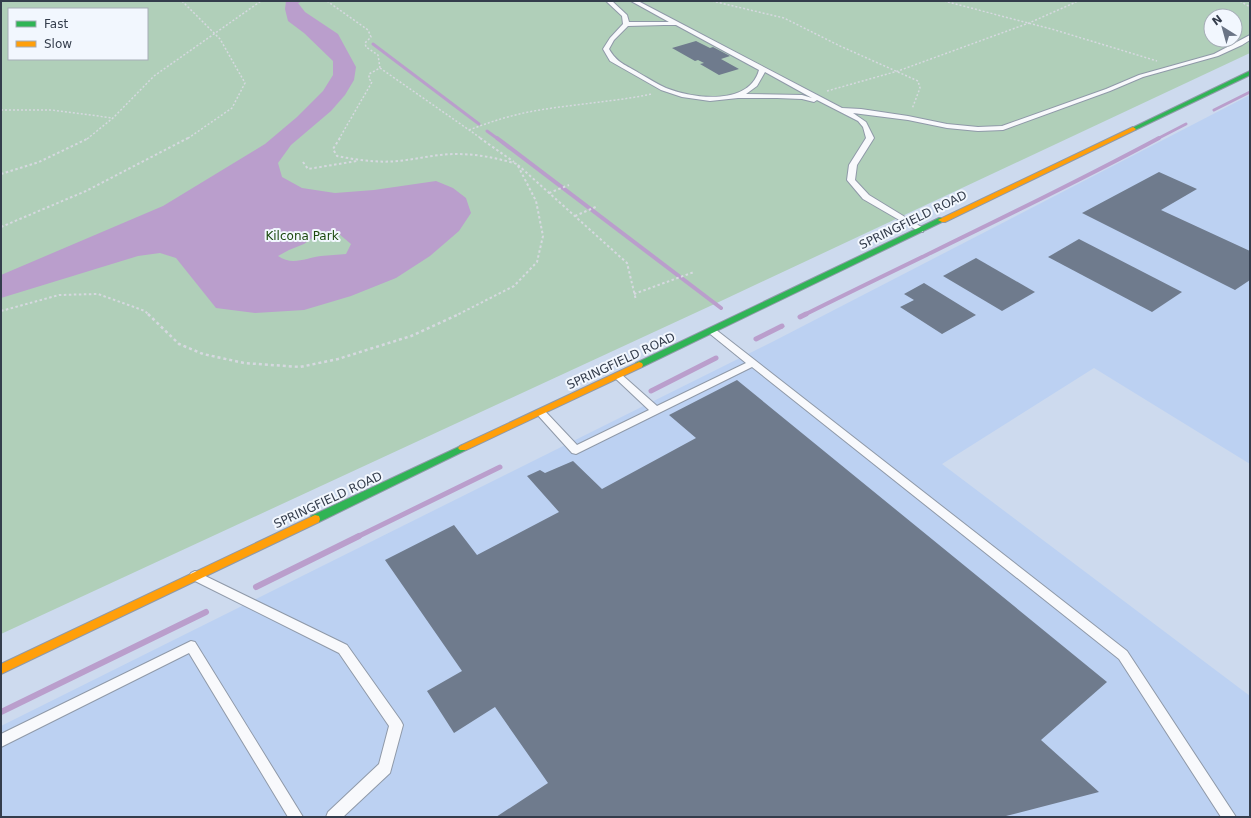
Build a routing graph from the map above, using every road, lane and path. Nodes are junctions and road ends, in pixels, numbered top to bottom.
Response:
1 (182, 1) edge
2 (261, 1) edge
3 (327, 1) edge
4 (609, 1) edge
5 (634, 1) edge
6 (712, 1) edge
7 (944, 1) edge
8 (1074, 1) edge
9 (1240, 1) edge
10 (1250, 7) edge
11 (1029, 23) junction
12 (626, 24) junction
13 (681, 25) junction
14 (214, 33) junction
15 (1250, 37) edge
16 (1176, 66) junction
17 (380, 68) junction
18 (763, 68) junction
19 (898, 70) junction
20 (1250, 73) edge
21 (667, 91) junction
22 (812, 95) junction
23 (738, 96) junction
24 (827, 103) junction
25 (1, 110) edge
26 (841, 110) junction
27 (114, 118) junction
28 (908, 118) junction
29 (469, 130) junction
30 (359, 160) junction
31 (303, 162) dead end
32 (517, 164) junction
33 (1, 174) edge
34 (568, 185) dead end
35 (549, 193) junction
36 (598, 206) dead end
37 (575, 216) junction
38 (1, 227) edge
39 (920, 230) junction
40 (694, 272) dead end
41 (634, 294) junction
42 (636, 300) dead end
43 (1, 311) edge
44 (712, 331) junction
45 (753, 363) junction
46 (618, 376) junction
47 (656, 411) junction
48 (540, 412) junction
49 (195, 576) junction
50 (1, 669) edge
51 (1, 741) edge
52 (296, 817) edge
53 (333, 817) edge
54 (1229, 817) edge

1 - 14 path
2 - 14 path
3 - 17 path
4 - 12 lane
5 - 13 lane
6 - 19 path
7 - 11 path
8 - 11 path
9 - 10 path
11 - 16 path
11 - 19 path
12 - 13 lane
12 - 21 lane
13 - 18 lane
14 - 27 path
14 - 38 path
15 - 16 lane
16 - 28 lane
17 - 29 path
17 - 30 path
18 - 22 lane
18 - 23 lane
19 - 22 path
19 - 28 path
20 - 39 street, SPRINGFIELD ROAD
21 - 23 lane
21 - 29 path
22 - 24 lane
23 - 24 lane
24 - 26 lane
25 - 27 path
26 - 28 lane
26 - 39 lane
27 - 33 path
29 - 32 path
30 - 31 path
30 - 32 path
32 - 35 path
32 - 43 path
34 - 35 path
35 - 37 path
36 - 37 path
37 - 41 path
39 - 44 street, SPRINGFIELD ROAD
40 - 41 path
41 - 42 path
44 - 45 lane
44 - 46 street, SPRINGFIELD ROAD
45 - 47 lane
45 - 54 lane
46 - 47 lane
46 - 48 street, SPRINGFIELD ROAD
47 - 48 lane
48 - 49 street, SPRINGFIELD ROAD
49 - 50 street, SPRINGFIELD ROAD
49 - 53 lane
51 - 52 lane

